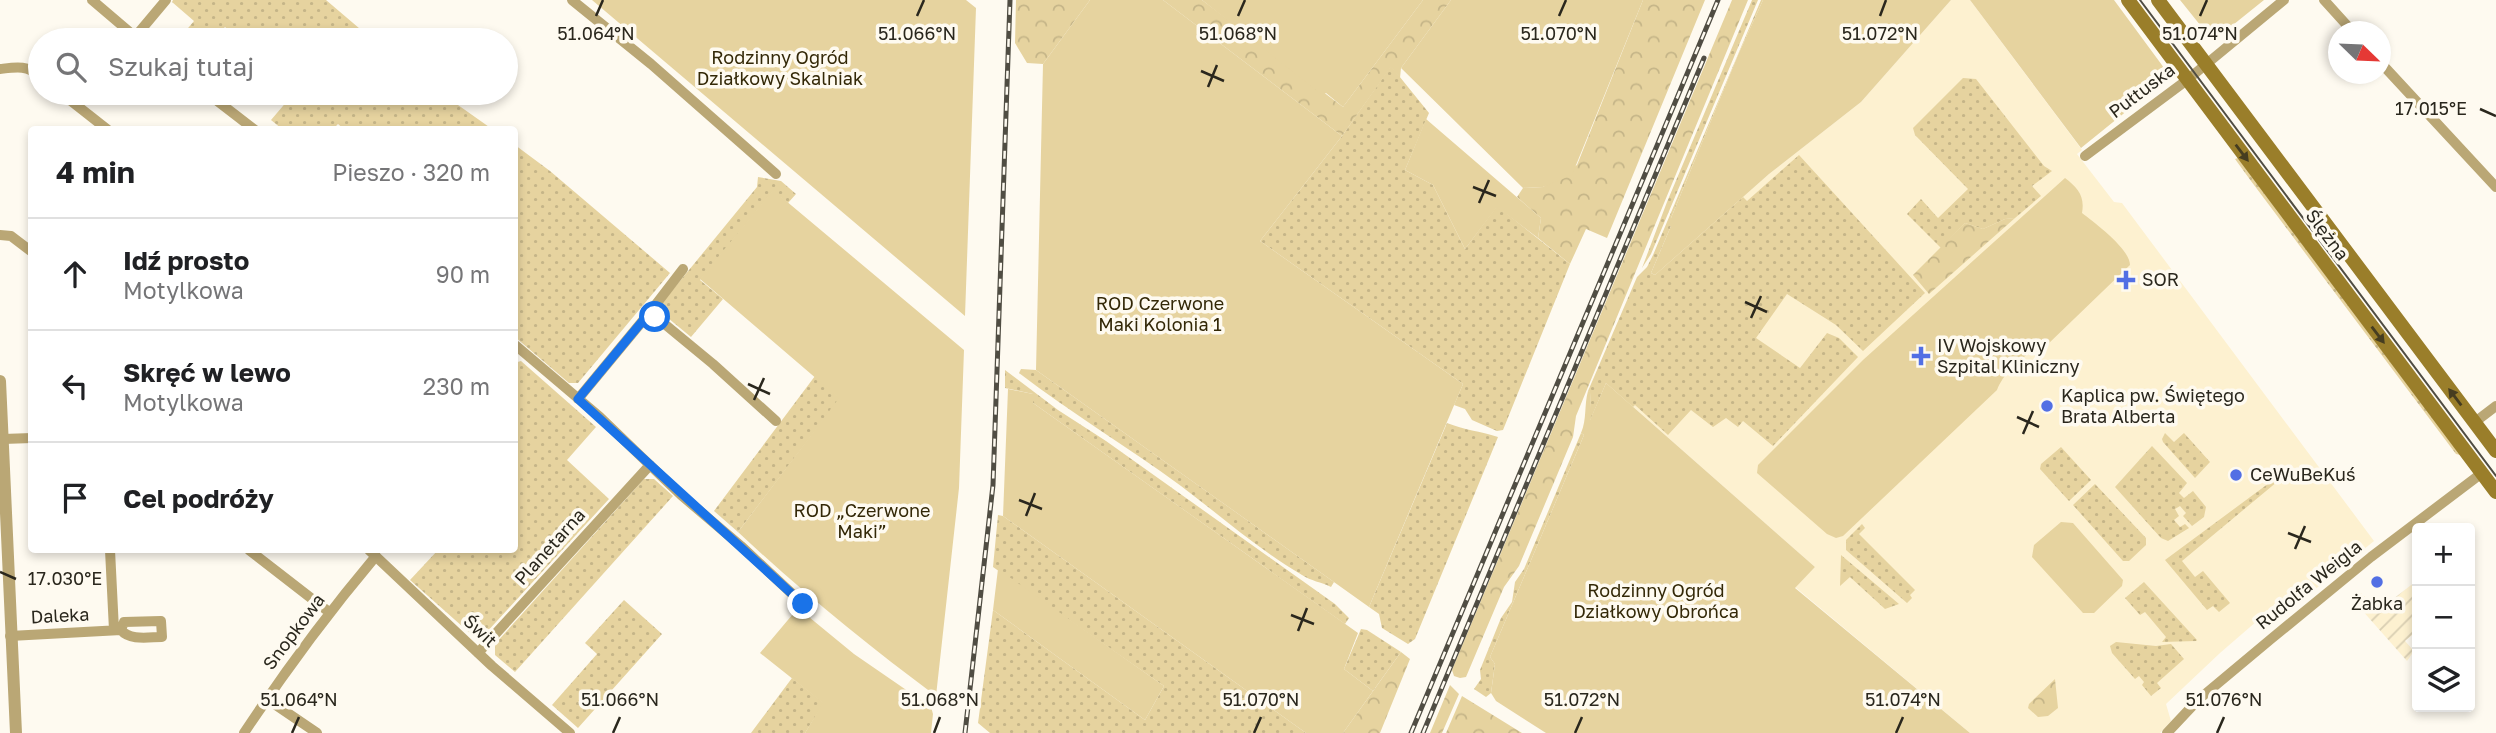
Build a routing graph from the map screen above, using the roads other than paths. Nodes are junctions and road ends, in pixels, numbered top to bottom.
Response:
1 (92, 0) edge
2 (166, 0) edge
3 (572, 0) edge
4 (2128, 0) edge
5 (2158, 0) edge
6 (2284, 0) edge
7 (2324, 0) edge
8 (2343, 21) edge
9 (124, 28) edge
10 (145, 28) edge
11 (2206, 64) junction
12 (28, 68) edge
13 (0, 69) edge
14 (2391, 73) edge
15 (2187, 80) junction
16 (76, 105) edge
17 (223, 105) edge
18 (103, 126) edge
19 (250, 126) edge
20 (2085, 156) dead end
21 (776, 174) dead end
22 (2496, 187) edge
23 (0, 235) edge
24 (28, 249) edge
25 (683, 269) dead end
26 (650, 312) junction
27 (518, 347) edge
28 (0, 381) edge
29 (578, 399) junction
30 (2496, 406) edge
31 (1, 409) edge
32 (776, 421) dead end
33 (2474, 422) junction
34 (28, 438) edge
35 (3, 439) junction
36 (2496, 451) edge
37 (650, 465) junction
38 (2482, 473) junction
39 (2, 478) edge
40 (2496, 492) edge
41 (110, 553) edge
42 (252, 553) edge
43 (373, 553) edge
44 (803, 604) dead end
45 (329, 612) junction
46 (118, 630) junction
47 (10, 636) junction
48 (162, 637) dead end
49 (478, 653) junction
50 (267, 699) junction
51 (16, 733) edge
52 (244, 733) edge
53 (317, 733) edge
54 (570, 733) edge
55 (2167, 733) edge

1 - 9 street
2 - 10 street
3 - 21 street
4 - 15 main road, Ślężna
5 - 11 main road, Ślężna
6 - 11 street, Pułtuska
7 - 8 street
11 - 15 street, Pułtuska
33 -> 11 main road, Ślężna
12 - 13 street
14 - 22 street
15 - 20 street, Pułtuska
15 -> 38 main road, Ślężna
16 - 18 street
17 - 19 street
23 - 24 street
25 - 26 street
26 - 29 street
26 - 32 street
27 - 29 street
28 - 31 street
29 - 37 street
30 - 33 street
31 - 35 street
33 - 36 main road, Ślężna
34 - 35 street
35 - 39 street
37 - 44 street
37 - 49 street, Planetarna
38 - 40 main road, Ślężna
38 - 55 street, Rudolfa Weigla
39 - 47 street
41 - 46 street, Daleka
42 - 45 street
43 - 45 street, Snopkowa
43 - 49 street, Świt
45 - 50 street, Snopkowa
46 - 47 street, Daleka
46 - 48 street, Daleka
47 - 51 street
49 - 54 street, Świt
50 - 52 street, Snopkowa
50 - 53 street

